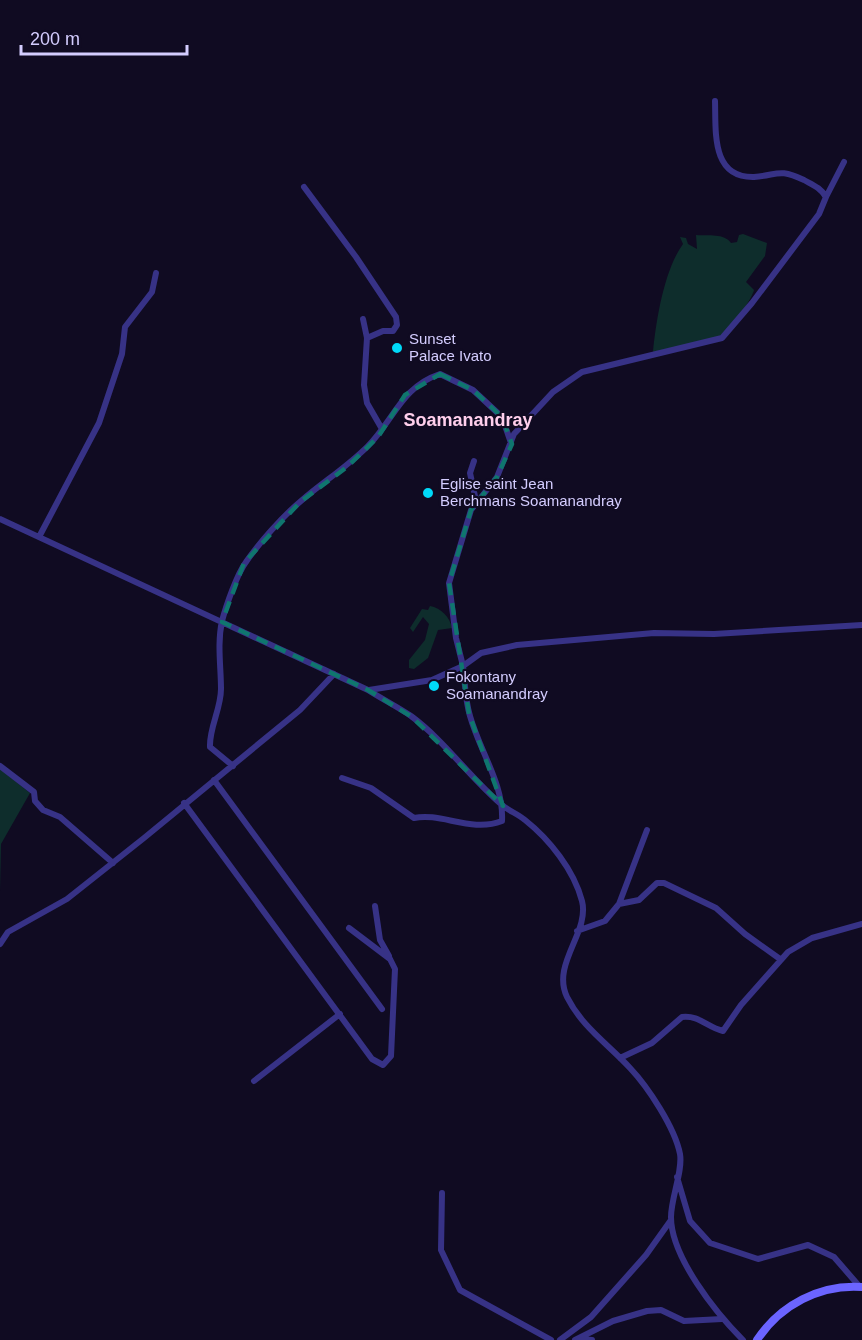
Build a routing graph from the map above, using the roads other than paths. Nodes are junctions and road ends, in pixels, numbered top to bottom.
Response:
1 (715, 101) dead end
2 (844, 162) dead end
3 (304, 187) dead end
4 (826, 197) junction
5 (156, 273) dead end
6 (363, 319) dead end
7 (368, 338) junction
8 (382, 429) junction
9 (512, 444) junction
10 (474, 461) dead end
11 (476, 501) junction
12 (0, 519) edge
13 (39, 537) junction
14 (222, 622) junction
15 (862, 625) edge
16 (463, 666) junction
17 (334, 675) junction
18 (368, 690) junction
19 (0, 766) edge
20 (233, 766) junction
21 (342, 778) dead end
22 (214, 780) junction
23 (184, 803) junction
24 (503, 806) junction
25 (647, 831) dead end
26 (113, 862) junction
27 (619, 904) junction
28 (375, 906) dead end
29 (862, 924) edge
30 (349, 928) dead end
31 (577, 931) junction
32 (0, 944) edge
33 (390, 959) junction
34 (780, 959) junction
35 (382, 1009) dead end
36 (340, 1014) junction
37 (620, 1058) junction
38 (254, 1082) dead end
39 (677, 1177) junction
40 (442, 1193) dead end
41 (671, 1220) junction
42 (861, 1287) edge
43 (591, 1317) junction
44 (722, 1318) junction
45 (550, 1340) edge
46 (560, 1340) edge
47 (578, 1340) edge
48 (592, 1340) edge
49 (744, 1340) edge
50 (757, 1340) edge

1 - 4 street
2 - 4 street
3 - 7 street
4 - 9 street
5 - 13 street
6 - 7 street
7 - 8 street
8 - 9 street
8 - 14 street
9 - 11 street
10 - 11 street
11 - 16 street
12 - 13 street
13 - 14 street
14 - 17 street
14 - 20 street
15 - 16 street
16 - 18 street
16 - 24 street
17 - 18 street
17 - 20 street
18 - 24 street
19 - 26 street
20 - 22 street
21 - 24 street
22 - 23 street
22 - 35 street
23 - 26 street
23 - 36 street
24 - 31 street
25 - 27 street
26 - 32 street
27 - 31 street
27 - 34 street
28 - 33 street
29 - 34 street
30 - 33 street
31 - 37 street
33 - 36 street
34 - 37 street
36 - 38 street
37 - 39 street
39 - 41 street
39 - 42 street
40 - 45 street
41 - 43 street
41 - 44 street
42 - 50 street
43 - 46 street
43 - 47 street
44 - 47 street
44 - 49 street
47 - 48 street

